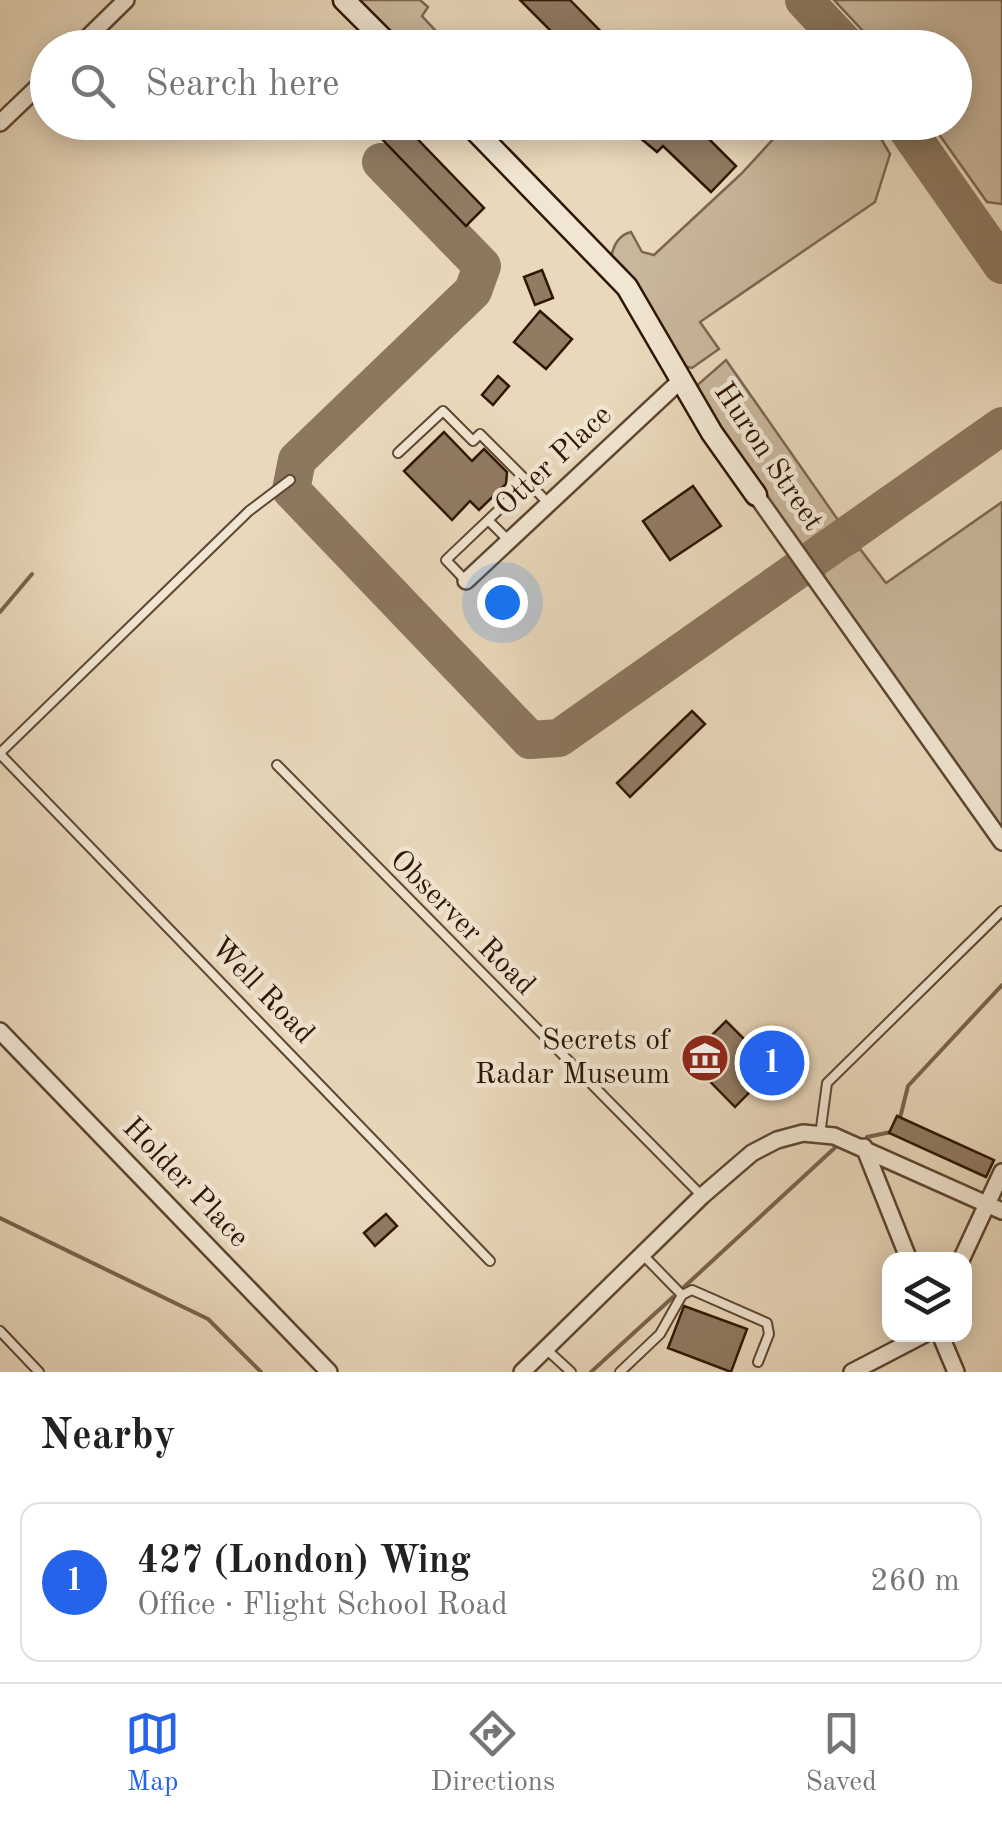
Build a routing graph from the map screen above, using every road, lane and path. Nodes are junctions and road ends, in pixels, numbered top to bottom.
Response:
1 (126, 0) edge
2 (344, 0) edge
3 (96, 30) edge
4 (374, 30) edge
5 (30, 93) edge
6 (0, 122) edge
7 (485, 140) edge
8 (680, 381) junction
9 (398, 453) dead end
10 (290, 480) dead end
11 (528, 482) junction
12 (756, 495) joint
13 (549, 504) junction
14 (488, 520) junction
15 (508, 541) junction
16 (466, 581) joint
17 (0, 753) edge
18 (277, 764) dead end
19 (1002, 842) edge
20 (1002, 911) edge
21 (0, 1031) edge
22 (276, 1038) dead end
23 (820, 1135) junction
24 (864, 1147) junction
25 (1002, 1172) edge
26 (702, 1196) junction
27 (994, 1208) edge
28 (906, 1252) edge
29 (967, 1252) edge
30 (643, 1254) junction
31 (490, 1261) dead end
32 (682, 1295) junction
33 (0, 1332) edge
34 (910, 1342) edge
35 (943, 1342) edge
36 (546, 1349) junction
37 (758, 1362) dead end
38 (39, 1372) edge
39 (330, 1372) edge
40 (522, 1372) edge
41 (571, 1372) edge
42 (620, 1372) edge
43 (852, 1372) edge
44 (956, 1372) edge

1 - 3 street
2 - 4 street
5 - 6 street
7 - 8 street, Huron Street
8 - 12 street, Huron Street
8 - 13 street, Otter Place
9 - 11 lane
10 - 17 lane
11 - 13 lane
11 - 14 lane
12 - 19 street, Huron Street
13 - 15 street, Otter Place
14 - 15 lane
14 - 16 lane
15 - 16 street, Otter Place
17 - 22 lane
17 - 31 lane, Well Road
18 - 26 lane, Observer Road
20 - 23 lane
21 - 39 street, Holder Place
23 - 24 street
23 - 26 street
24 - 27 street
24 - 28 street
25 - 27 street
26 - 30 street
27 - 29 street
30 - 32 lane
30 - 36 street
32 - 37 lane
32 - 42 lane
33 - 38 lane
34 - 43 street
35 - 44 street
36 - 40 street
36 - 41 lane

